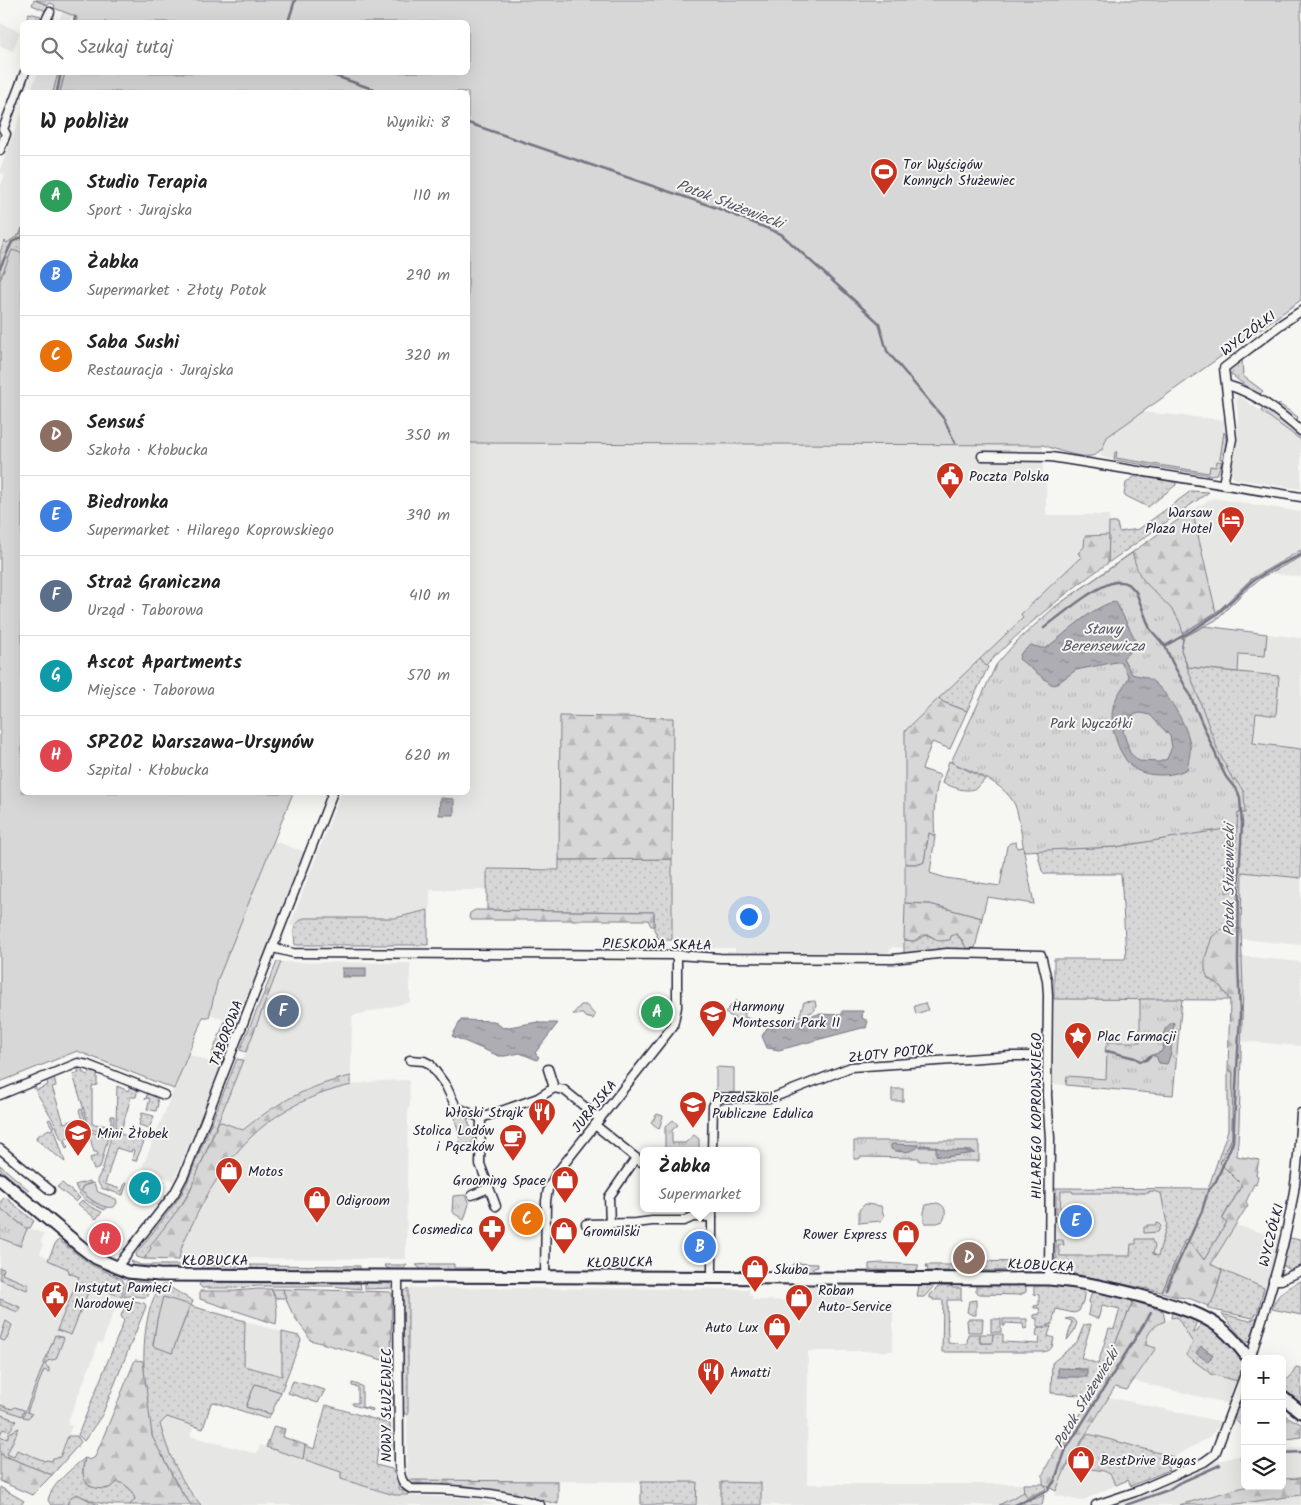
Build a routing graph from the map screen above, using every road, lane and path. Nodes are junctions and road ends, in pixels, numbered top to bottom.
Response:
1 (50, 12) dead end
2 (46, 20) edge
3 (24, 75) edge
4 (1, 129) edge
5 (0, 150) edge
6 (1301, 310) edge
7 (1227, 384) junction
8 (1301, 431) edge
9 (982, 456) dead end
10 (1223, 484) junction
11 (1301, 497) edge
12 (332, 795) edge
13 (273, 948) junction
14 (677, 955) junction
15 (1041, 955) joint
16 (1036, 1056) dead end
17 (410, 1060) dead end
18 (548, 1069) dead end
19 (554, 1088) junction
20 (0, 1095) edge
21 (164, 1095) dead end
22 (1301, 1114) edge
23 (481, 1118) junction
24 (598, 1122) junction
25 (712, 1147) edge
26 (0, 1148) edge
27 (636, 1158) junction
28 (640, 1161) edge
29 (0, 1178) edge
30 (489, 1188) junction
31 (50, 1190) dead end
32 (472, 1195) dead end
33 (496, 1206) dead end
34 (712, 1212) edge
35 (712, 1217) junction
36 (586, 1224) dead end
37 (610, 1224) junction
38 (116, 1268) junction
39 (1301, 1271) edge
40 (398, 1276) junction
41 (712, 1277) junction
42 (545, 1278) junction
43 (1049, 1279) junction
44 (1273, 1280) junction
45 (1247, 1355) edge
46 (1251, 1355) edge
47 (1241, 1385) edge
48 (1286, 1400) edge
49 (1301, 1412) edge
50 (540, 1505) edge
51 (1096, 1505) edge

1 - 2 street
3 - 4 street
4 - 5 street
6 - 7 street, WYCZÓŁKI
7 - 8 street
7 - 10 street
9 - 10 street
10 - 11 street
12 - 13 street, TABOROWA
13 - 14 street, PIESKOWA SKAŁA
13 - 38 street, TABOROWA
14 - 15 street, PIESKOWA SKAŁA
14 - 24 street, JURAJSKA
15 - 43 street, HILAREGO KOPROWSKIEGO
16 - 25 street, ZŁOTY POTOK
17 - 23 street
18 - 19 street
19 - 23 street
19 - 24 street
20 - 21 street
22 - 44 street, WYCZÓŁKI
23 - 30 street
24 - 27 street
24 - 42 street, JURAJSKA
26 - 31 street
27 - 28 street
27 - 37 street
29 - 38 street, KŁOBUCKA
30 - 32 street
30 - 33 street
34 - 35 street
35 - 37 street
35 - 41 street
36 - 37 street
38 - 40 street, KŁOBUCKA
39 - 44 street
40 - 42 street, KŁOBUCKA
40 - 50 street, NOWY SŁUŻEWIEC
41 - 42 street, KŁOBUCKA
41 - 43 street, KŁOBUCKA
43 - 45 street, KŁOBUCKA
44 - 46 street, WYCZÓŁKI
47 - 51 street
48 - 49 street

